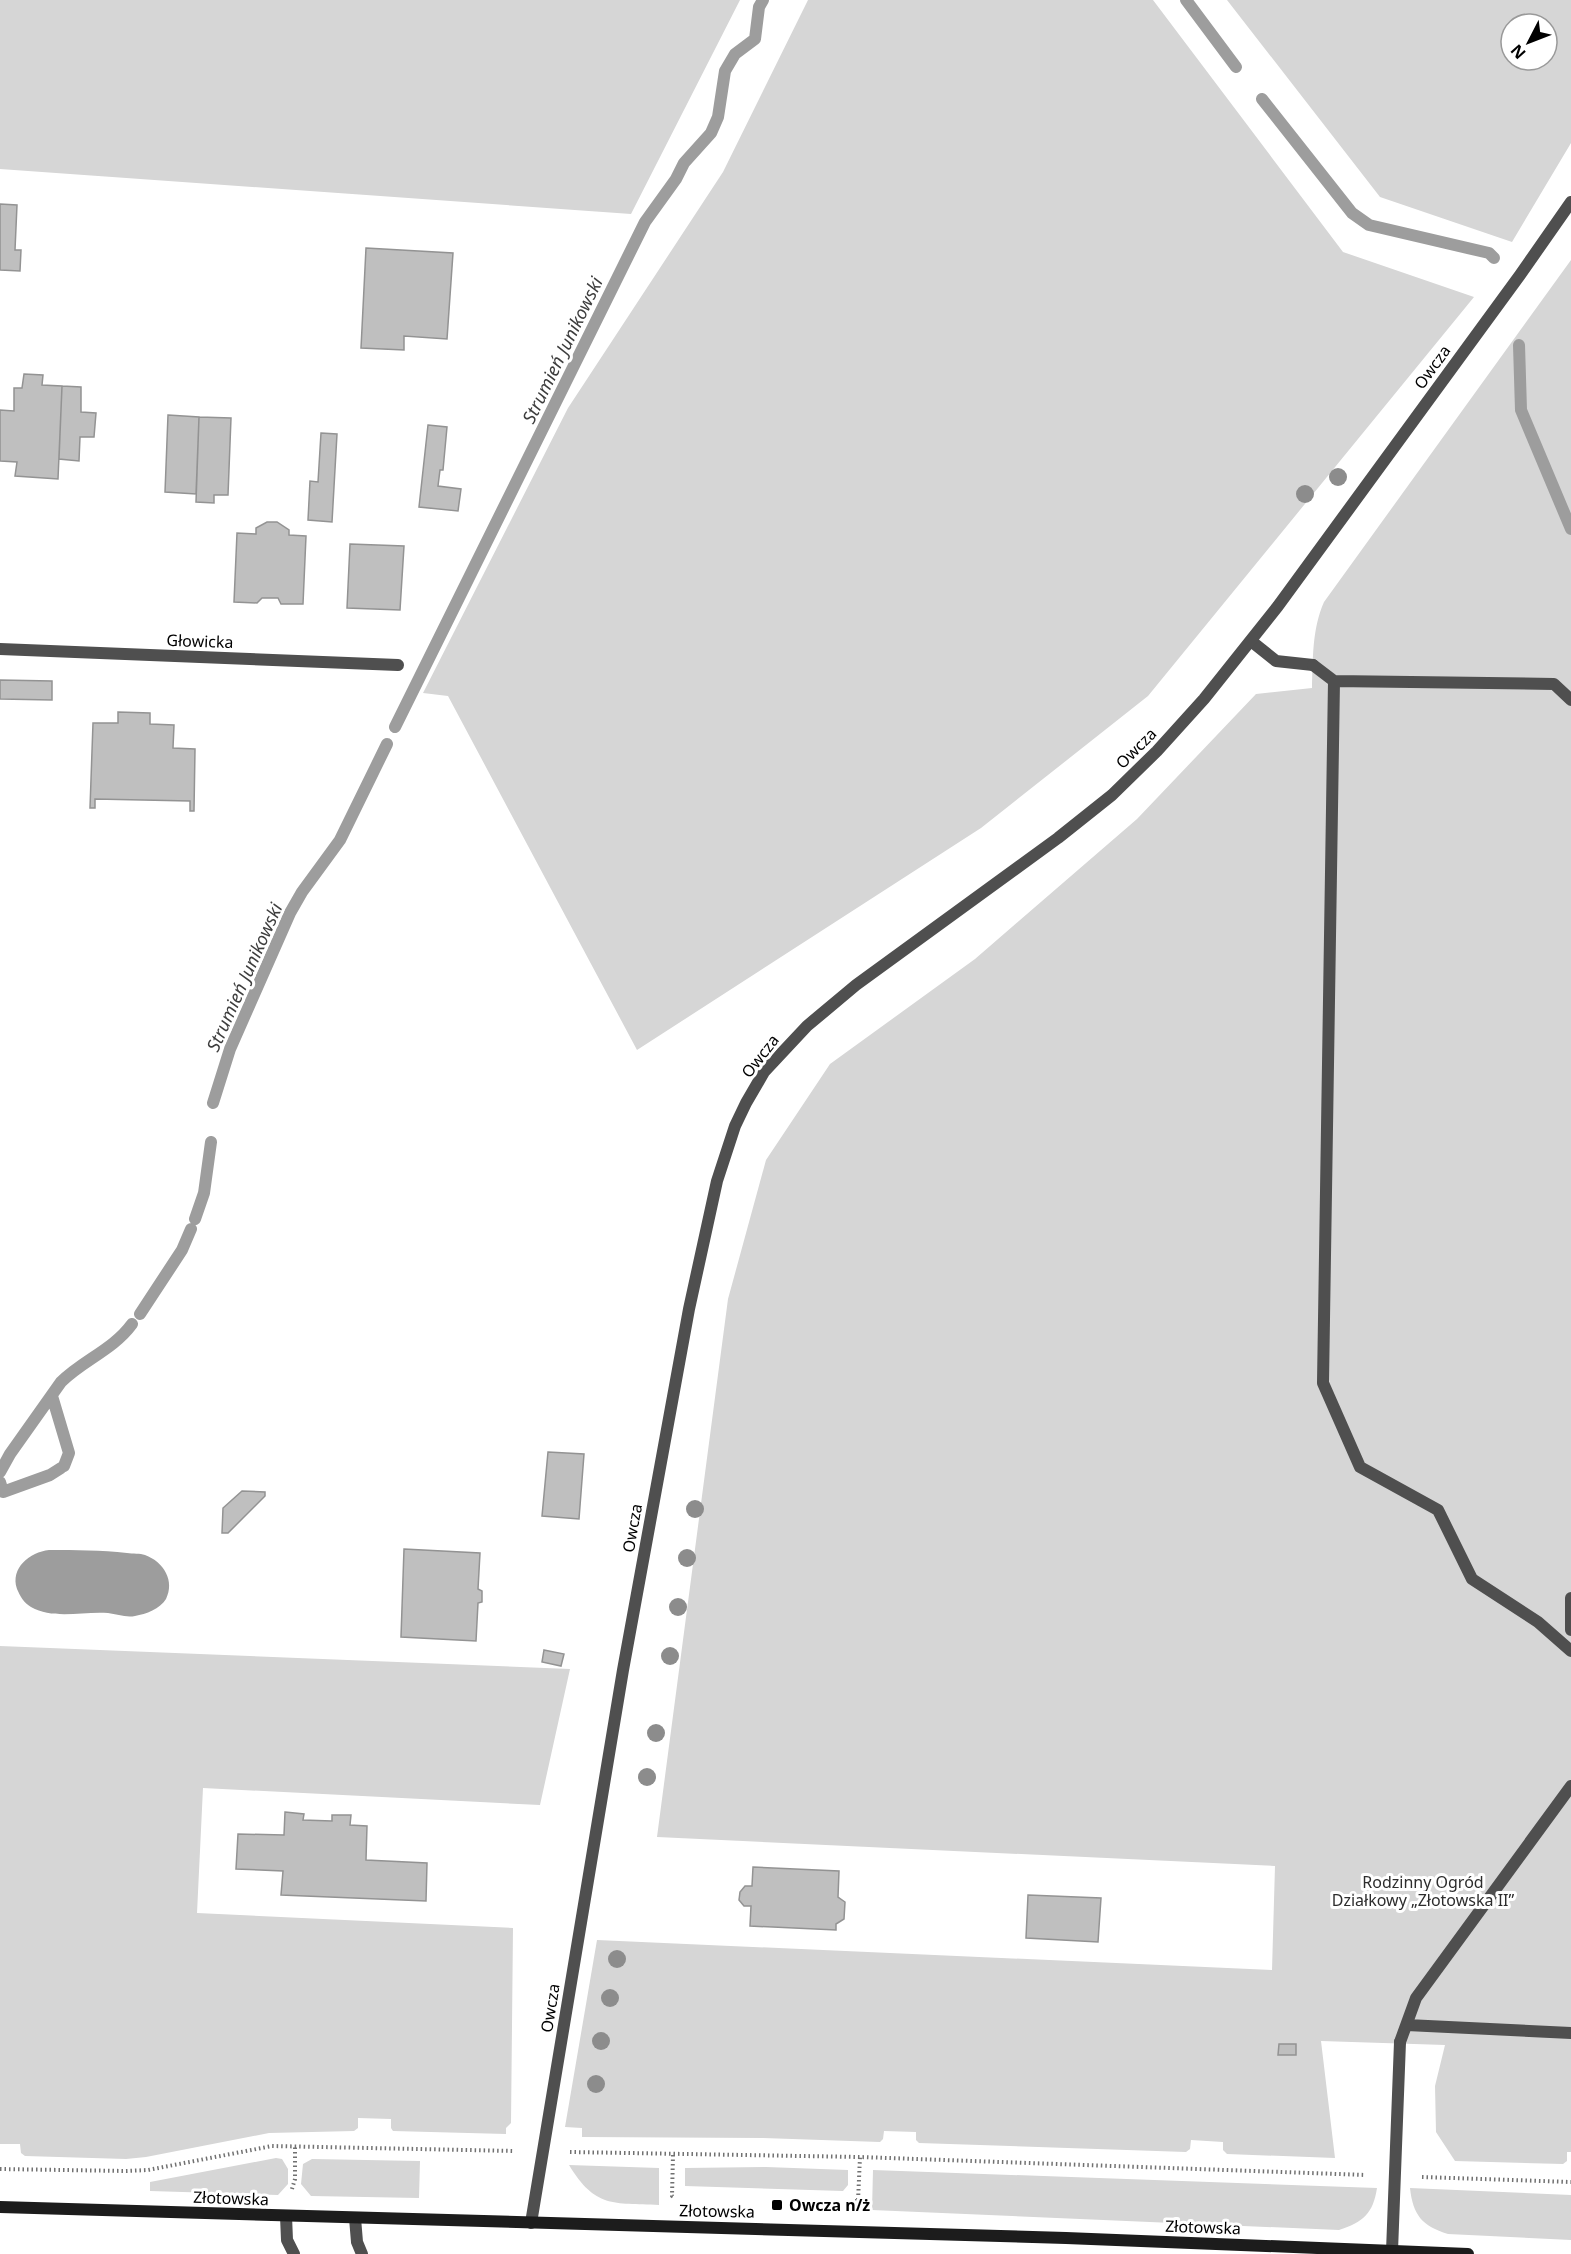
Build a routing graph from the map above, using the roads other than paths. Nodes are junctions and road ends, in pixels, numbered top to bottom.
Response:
1 (1571, 202) edge
2 (1251, 641) junction
3 (0, 649) edge
4 (398, 665) dead end
5 (1334, 681) junction
6 (1571, 700) edge
7 (1571, 1598) edge
8 (1571, 1630) edge
9 (1571, 1651) edge
10 (1571, 1786) edge
11 (1407, 2025) junction
12 (1571, 2033) edge
13 (0, 2207) edge
14 (286, 2216) junction
15 (355, 2218) junction
16 (531, 2223) junction
17 (1392, 2251) junction
18 (294, 2254) edge
19 (362, 2254) edge
20 (1468, 2254) edge

1 - 2 street, Owcza
2 - 5 street
2 - 16 street, Owcza
3 - 4 street, Głowicka
5 - 6 street
5 - 9 street
7 - 8 street
10 - 11 street
11 - 12 street
11 - 17 street
13 - 14 street, Złotowska
14 - 15 street, Złotowska
14 - 18 street
15 - 16 street, Złotowska
15 - 19 street
16 - 17 street, Złotowska
17 - 20 street, Złotowska

